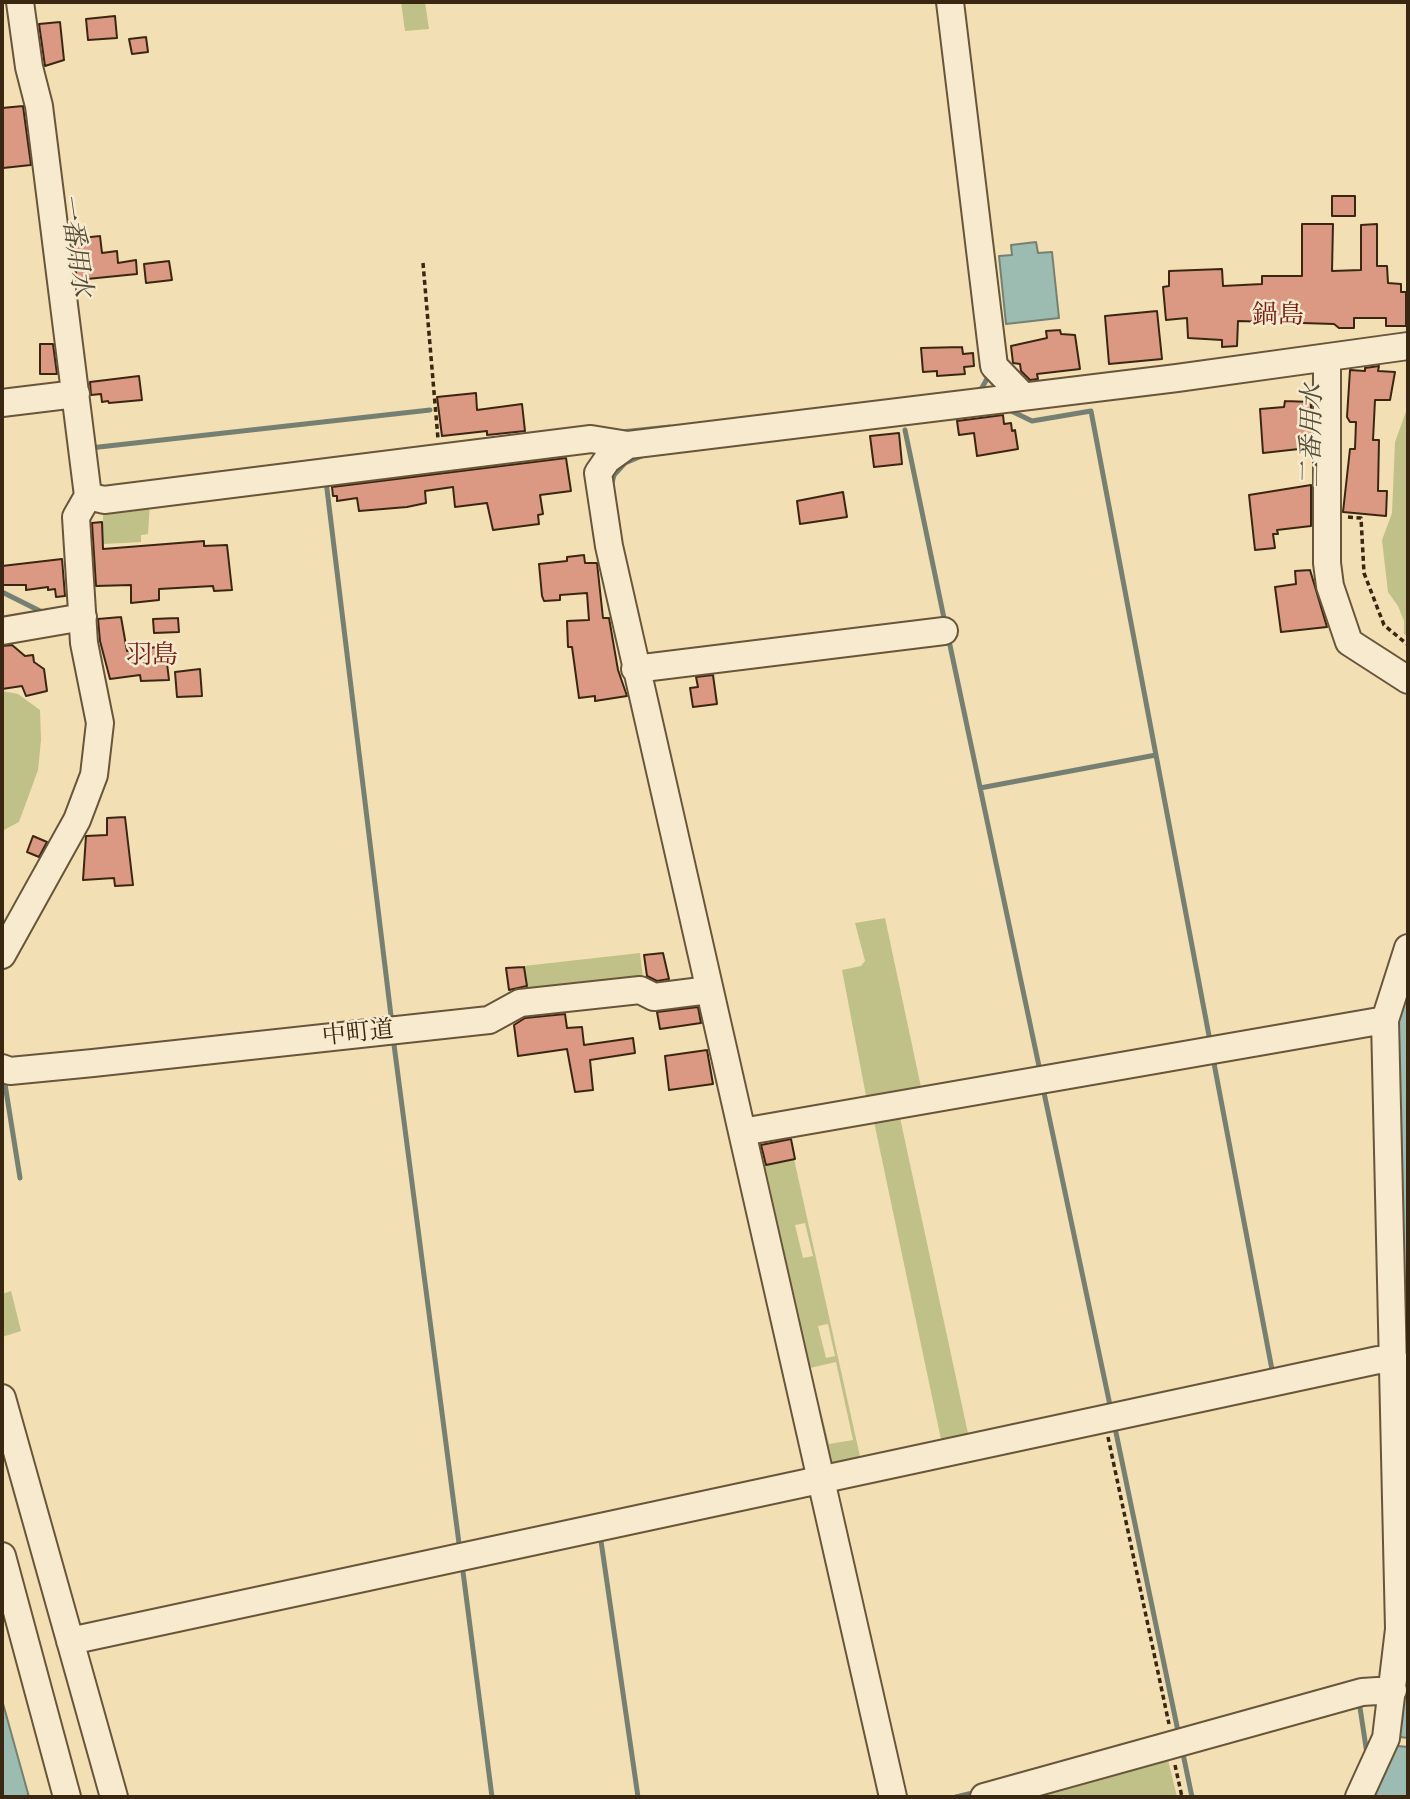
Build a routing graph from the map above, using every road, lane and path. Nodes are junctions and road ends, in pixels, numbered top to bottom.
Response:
1 (20, 2) edge
2 (950, 2) edge
3 (423, 263) dead end
4 (1408, 346) edge
5 (1328, 367) junction
6 (71, 394) junction
7 (1021, 395) junction
8 (2, 403) edge
9 (628, 445) junction
10 (440, 459) junction
11 (89, 496) junction
12 (1342, 517) dead end
13 (79, 618) junction
14 (2, 631) edge
15 (944, 631) dead end
16 (1408, 645) edge
17 (635, 669) junction
18 (1408, 680) edge
19 (1408, 948) edge
20 (2, 955) edge
21 (709, 990) junction
22 (1385, 1020) junction
23 (2, 1068) edge
24 (748, 1131) junction
25 (1395, 1361) junction
26 (2, 1398) edge
27 (1110, 1417) junction
28 (826, 1478) junction
29 (2, 1556) edge
30 (2, 1609) edge
31 (70, 1641) junction
32 (1392, 1690) junction
33 (1175, 1740) junction
34 (1397, 1741) edge
35 (53, 1797) edge
36 (67, 1797) edge
37 (114, 1797) edge
38 (893, 1797) edge
39 (984, 1797) edge
40 (1182, 1797) edge
41 (1359, 1797) edge

1 - 6 street
2 - 7 street
3 - 10 path
4 - 5 street
5 - 7 street
5 - 18 street
6 - 8 street
6 - 11 street
7 - 9 street
9 - 10 street
9 - 17 street
10 - 11 street
11 - 13 street
12 - 16 path
13 - 14 street
13 - 20 street
15 - 17 street
17 - 21 street
19 - 22 street
21 - 23 street, 中町道
21 - 24 street
22 - 24 street
22 - 25 street
24 - 28 street
25 - 27 street
25 - 32 street
26 - 31 street
27 - 28 street
27 - 33 path
28 - 31 street
28 - 38 street
29 - 36 street
30 - 35 street
31 - 37 street
32 - 33 street
32 - 34 street
33 - 39 street
33 - 40 path
34 - 41 street

